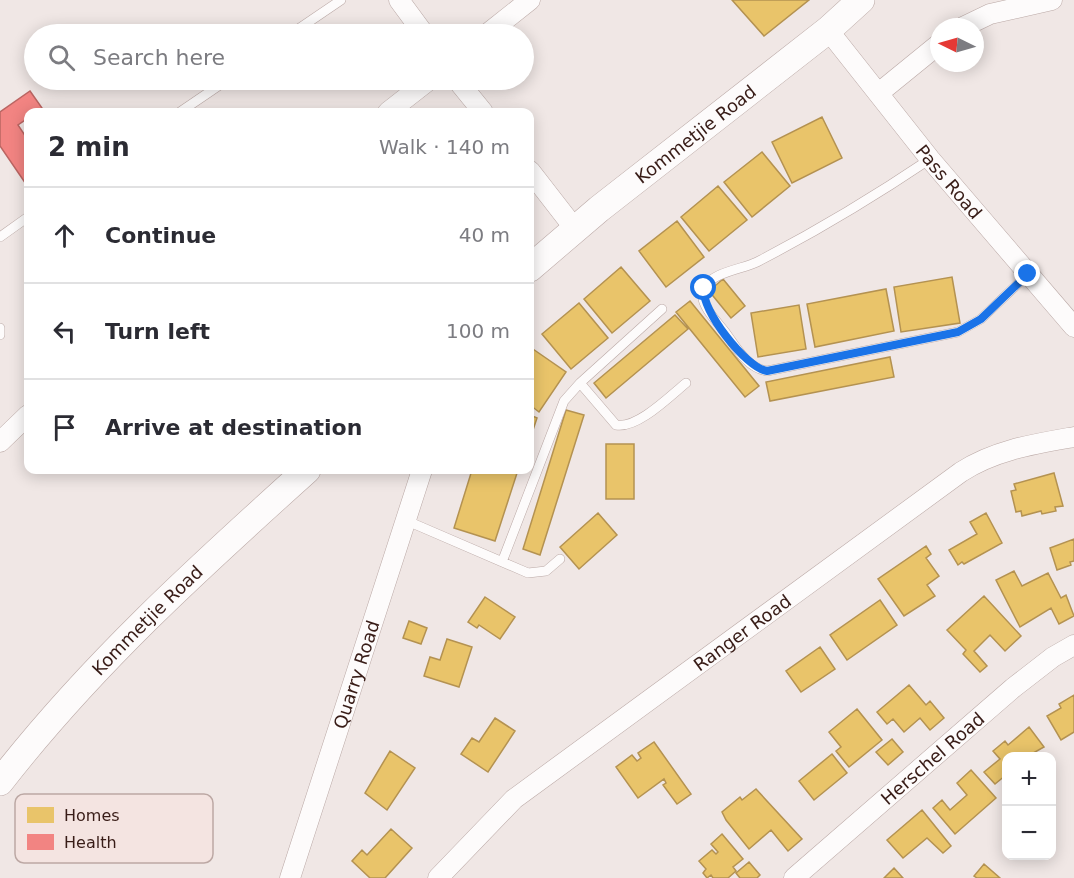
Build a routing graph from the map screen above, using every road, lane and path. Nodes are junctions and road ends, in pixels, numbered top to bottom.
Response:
1 (341, 0) edge
2 (399, 0) edge
3 (530, 0) edge
4 (861, 0) edge
5 (1052, 0) edge
6 (982, 18) edge
7 (306, 24) edge
8 (417, 24) edge
9 (500, 24) edge
10 (828, 30) junction
11 (930, 51) edge
12 (212, 90) edge
13 (416, 90) edge
14 (465, 90) edge
15 (880, 92) junction
16 (186, 108) edge
17 (393, 108) edge
18 (480, 108) edge
19 (930, 159) junction
20 (534, 176) edge
21 (24, 220) edge
22 (575, 229) junction
23 (0, 237) edge
24 (534, 265) edge
25 (1028, 274) junction
26 (662, 309) dead end
27 (1074, 327) edge
28 (0, 328) edge
29 (0, 335) edge
30 (580, 383) junction
31 (686, 383) dead end
32 (24, 419) edge
33 (1074, 437) edge
34 (0, 442) edge
35 (303, 474) edge
36 (421, 474) edge
37 (405, 520) junction
38 (560, 559) dead end
39 (502, 562) junction
40 (1074, 645) edge
41 (0, 782) edge
42 (290, 878) edge
43 (438, 878) edge
44 (794, 878) edge

1 - 7 lane
2 - 8 street
3 - 9 street
4 - 10 main road, Kommetjie Road
5 - 6 street
10 - 15 street, Pass Road
10 - 22 main road, Kommetjie Road
11 - 15 street
12 - 16 lane
13 - 17 street
14 - 18 street
15 - 19 street, Pass Road
19 - 25 street, Pass Road
19 - 25 lane
20 - 22 street
21 - 23 lane
22 - 24 main road, Kommetjie Road
25 - 27 street, Pass Road
26 - 30 lane
28 - 29 lane
30 - 31 lane
30 - 39 lane
32 - 34 street
33 - 43 street, Ranger Road
35 - 41 main road, Kommetjie Road
36 - 37 street, Quarry Road
37 - 39 lane
37 - 42 street, Quarry Road
38 - 39 lane
40 - 44 street, Herschel Road

